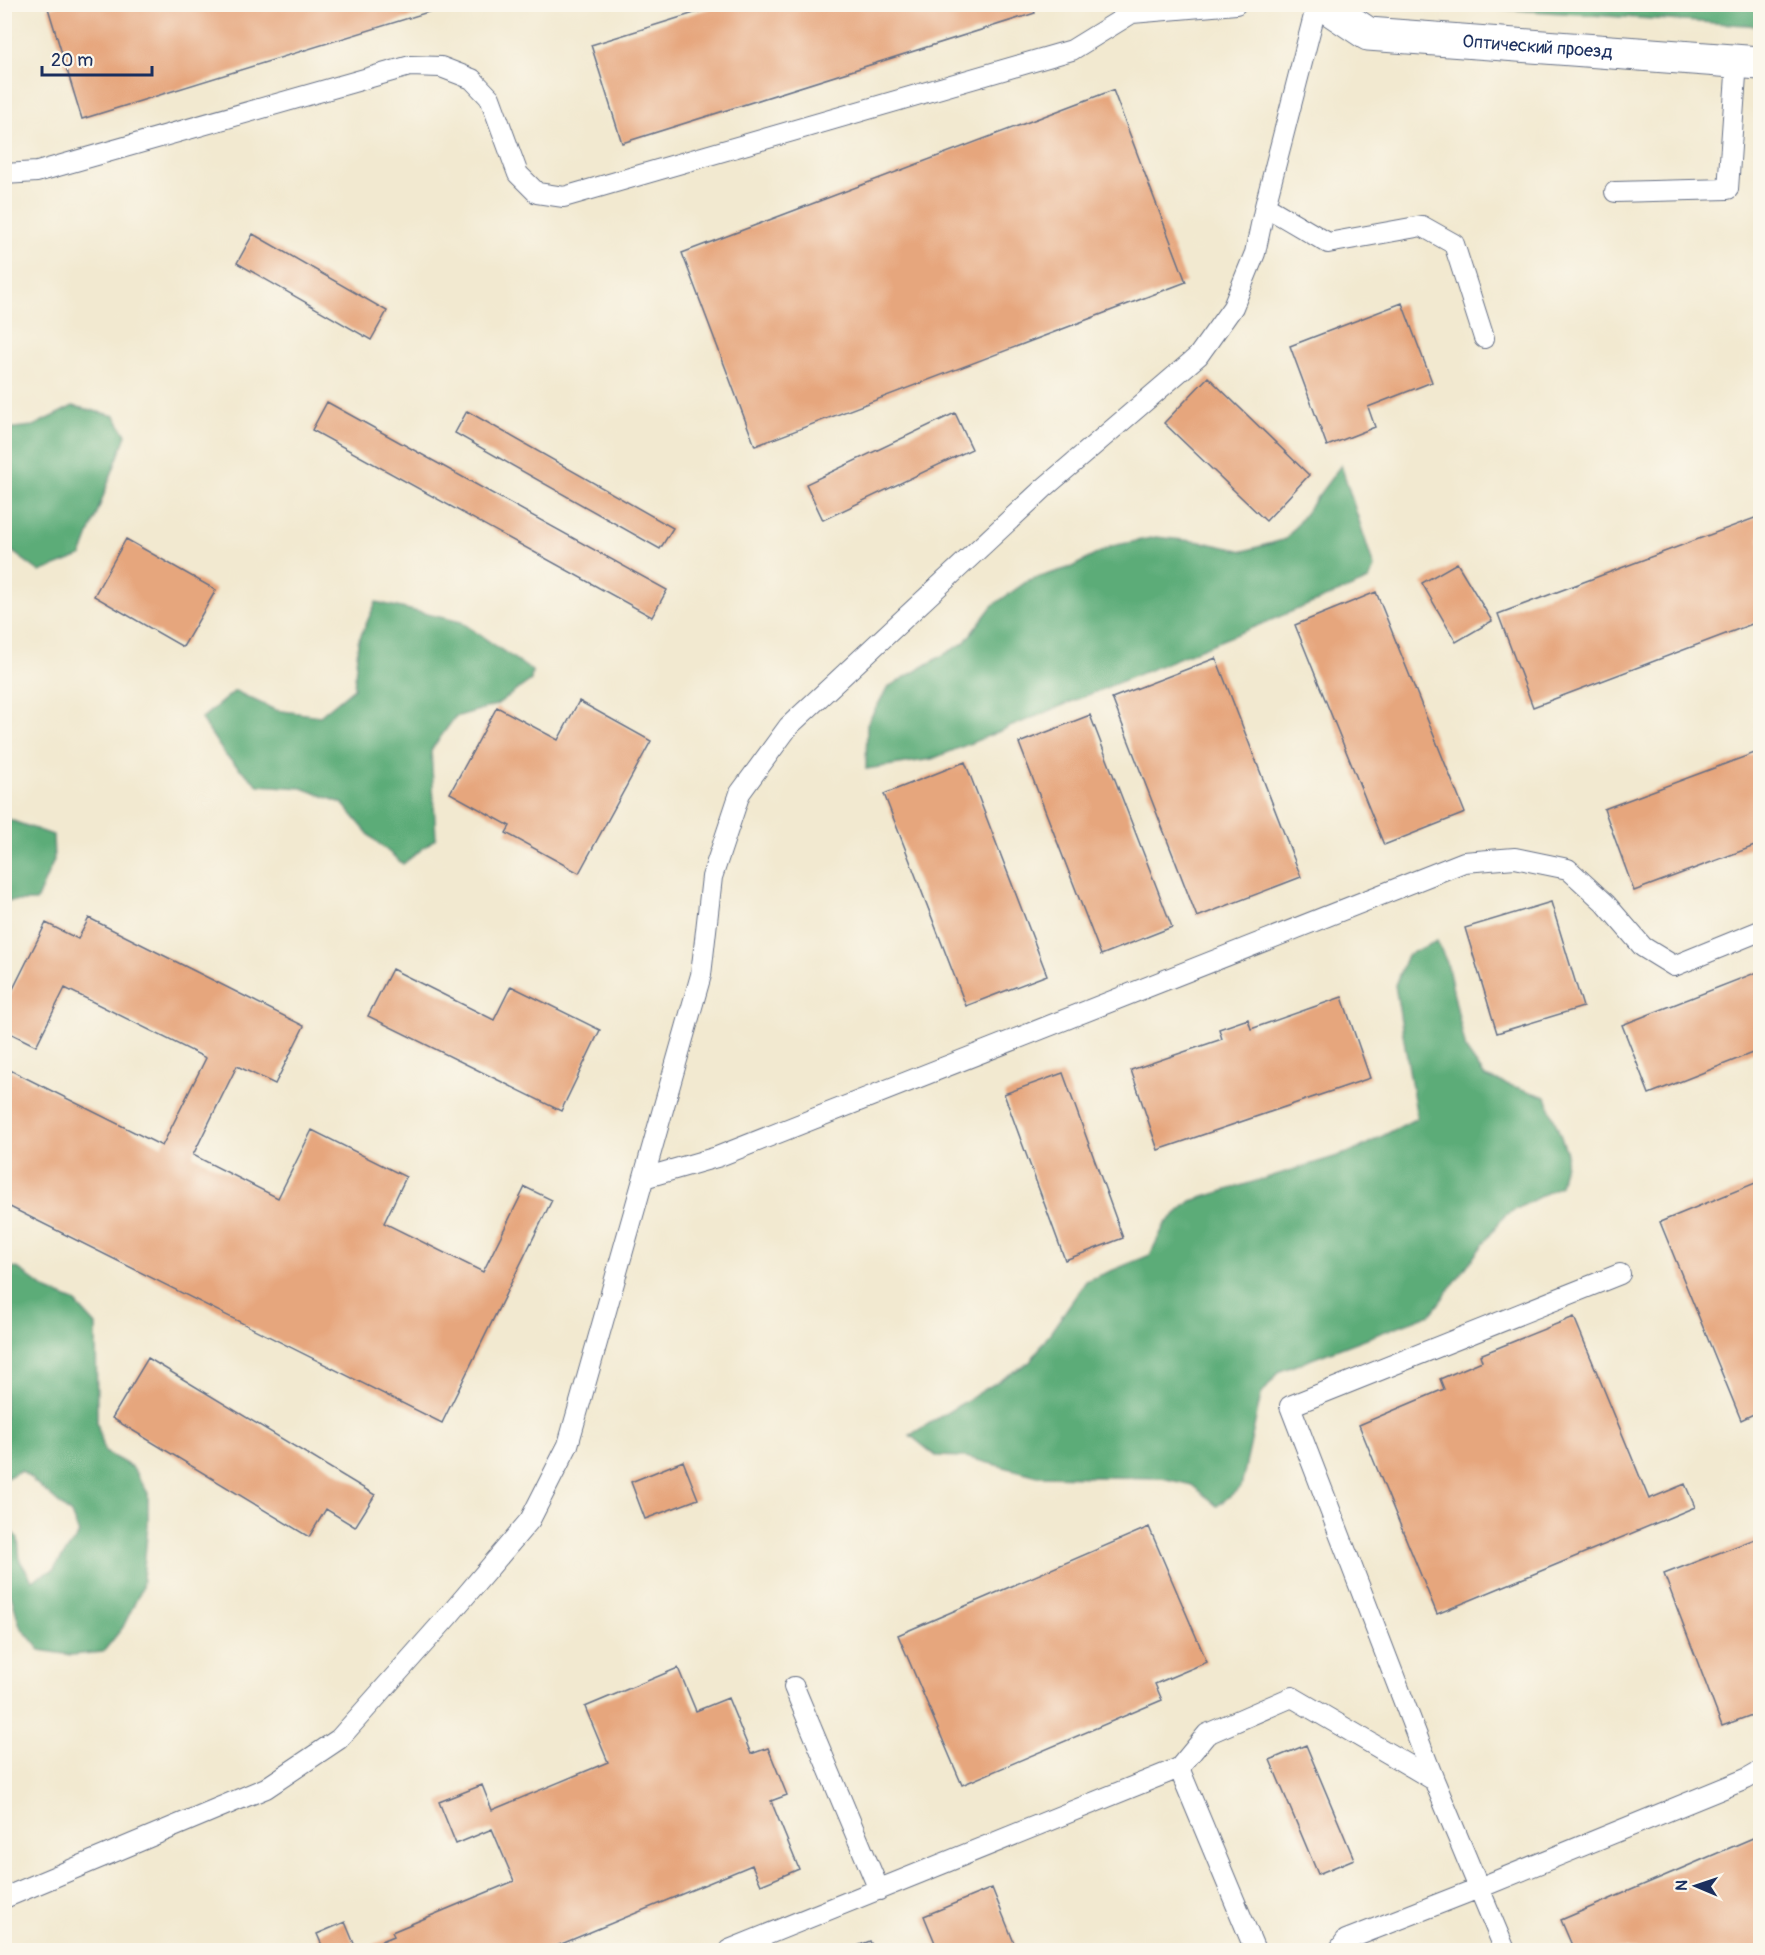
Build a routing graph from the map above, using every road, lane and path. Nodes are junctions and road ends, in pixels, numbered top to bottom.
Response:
1 (1236, 4) edge
2 (1317, 4) edge
3 (1323, 4) edge
4 (1208, 5) edge
5 (1127, 9) edge
6 (1749, 62) edge
7 (4, 174) edge
8 (1615, 192) dead end
9 (1265, 206) junction
10 (1484, 338) dead end
11 (1761, 931) edge
12 (644, 1178) junction
13 (1620, 1274) dead end
14 (794, 1686) dead end
15 (1179, 1768) junction
16 (1761, 1771) edge
17 (1434, 1780) junction
18 (1479, 1888) junction
19 (879, 1890) junction
20 (4, 1898) edge
21 (729, 1950) edge
22 (1255, 1950) edge
23 (1339, 1950) edge
24 (1505, 1950) edge

1 - 4 lane
2 - 9 lane
3 - 6 street, Оптический проезд
4 - 5 lane
5 - 7 lane
6 - 8 lane
9 - 10 lane
9 - 12 lane
11 - 12 lane
12 - 20 lane
13 - 17 lane
14 - 19 lane
15 - 17 lane
15 - 19 lane
15 - 22 lane
16 - 18 lane
17 - 18 lane
18 - 23 lane
18 - 24 lane
19 - 21 lane

